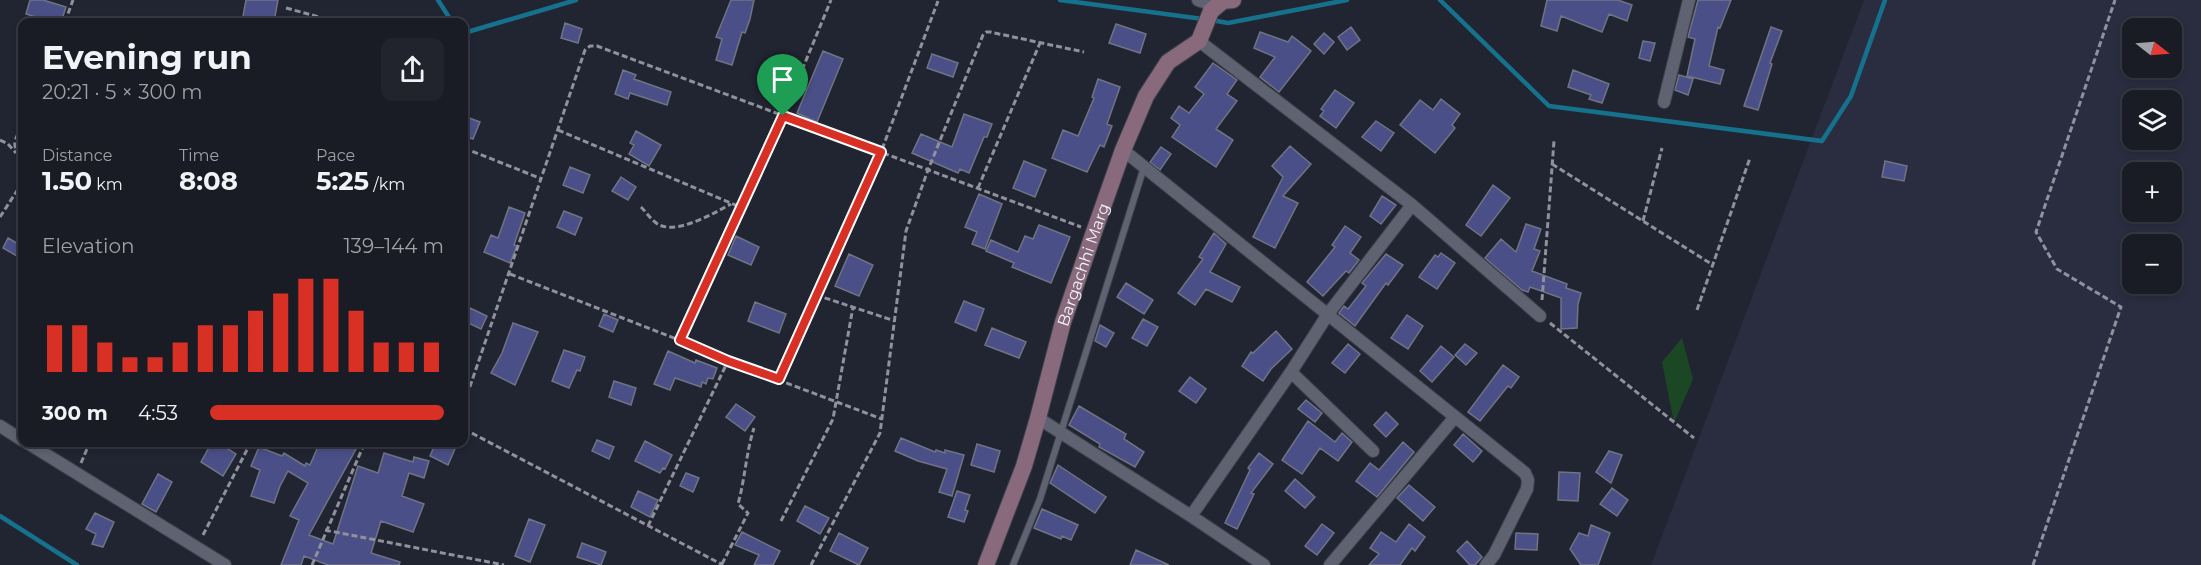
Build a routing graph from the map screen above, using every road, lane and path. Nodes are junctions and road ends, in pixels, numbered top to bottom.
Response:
1 (73, 0) edge
2 (831, 0) edge
3 (938, 0) edge
4 (1198, 0) edge
5 (1233, 0) edge
6 (1689, 0) edge
7 (2115, 0) edge
8 (286, 8) dead end
9 (1213, 9) junction
10 (66, 18) edge
11 (323, 18) edge
12 (1200, 38) junction
13 (1040, 43) junction
14 (1084, 52) dead end
15 (1664, 102) dead end
16 (783, 116) junction
17 (558, 130) junction
18 (18, 133) edge
19 (0, 140) edge
20 (1554, 141) dead end
21 (1662, 148) dead end
22 (468, 150) edge
23 (1122, 150) junction
24 (881, 152) junction
25 (18, 153) edge
26 (18, 155) edge
27 (1750, 158) dead end
28 (1552, 164) junction
29 (1144, 167) junction
30 (928, 170) junction
31 (542, 179) junction
32 (978, 188) junction
33 (18, 189) edge
34 (731, 203) junction
35 (1412, 205) junction
36 (641, 207) dead end
37 (740, 207) junction
38 (0, 217) edge
39 (1643, 221) junction
40 (1094, 232) junction
41 (1713, 265) junction
42 (509, 273) junction
43 (816, 295) junction
44 (853, 307) junction
45 (1697, 310) dead end
46 (1328, 314) junction
47 (1540, 316) junction
48 (895, 321) junction
49 (680, 340) junction
50 (728, 361) junction
51 (1291, 372) junction
52 (779, 379) junction
53 (468, 392) edge
54 (836, 401) junction
55 (1455, 417) junction
56 (1038, 418) junction
57 (882, 419) junction
58 (0, 426) edge
59 (754, 428) dead end
60 (468, 431) edge
61 (1061, 433) junction
62 (18, 437) edge
63 (1694, 438) dead end
64 (34, 447) edge
65 (88, 447) edge
66 (248, 447) edge
67 (363, 447) edge
68 (1373, 451) dead end
69 (76, 473) junction
70 (1191, 516) junction
71 (781, 521) dead end
72 (648, 526) junction
73 (326, 530) junction
74 (196, 547) junction
75 (225, 565) edge
76 (312, 565) edge
77 (504, 565) edge
78 (722, 565) edge
79 (811, 565) edge
80 (986, 565) edge
81 (1013, 565) edge
82 (1264, 565) edge
83 (1330, 565) edge
84 (1486, 565) edge
85 (2033, 565) edge

1 - 10 path
2 - 16 path
3 - 24 path
4 - 9 street
5 - 9 street
6 - 15 street
7 - 85 path
8 - 11 path
9 - 12 street
12 - 23 street, Bargachhi Marg
12 - 35 street
13 - 14 path
13 - 30 path
13 - 32 path
16 - 17 path
16 - 24 path
16 - 37 path
17 - 31 path
17 - 34 path
18 - 25 path
19 - 26 path
20 - 28 path
21 - 39 path
22 - 31 path
23 - 29 street
23 - 40 street, Bargachhi Marg
24 - 30 path
24 - 43 path
27 - 41 path
28 - 39 path
28 - 47 path
29 - 46 street
29 - 61 lane
30 - 32 path
30 - 48 path
31 - 42 path
32 - 40 path
33 - 38 path
34 - 36 path
34 - 37 path
35 - 46 street
35 - 47 street
37 - 49 path
39 - 41 path
40 - 56 street, Bargachhi Marg
41 - 45 path
42 - 49 path
42 - 53 path
43 - 44 path
43 - 52 path
44 - 48 path
44 - 54 path
46 - 51 street
46 - 55 street
47 - 63 path
48 - 57 path
49 - 50 path
50 - 52 path
50 - 72 path
51 - 68 street
51 - 70 street
52 - 54 path
54 - 57 path
54 - 71 path
55 - 83 street
55 - 84 street
56 - 61 street
56 - 80 street, Bargachhi Marg
57 - 79 path
58 - 62 street
59 - 78 path
60 - 72 path
61 - 70 street
61 - 81 lane
64 - 69 street
65 - 69 path
66 - 74 path
67 - 73 path
69 - 74 street
70 - 82 street
72 - 78 path
73 - 76 path
73 - 77 path
74 - 75 street

